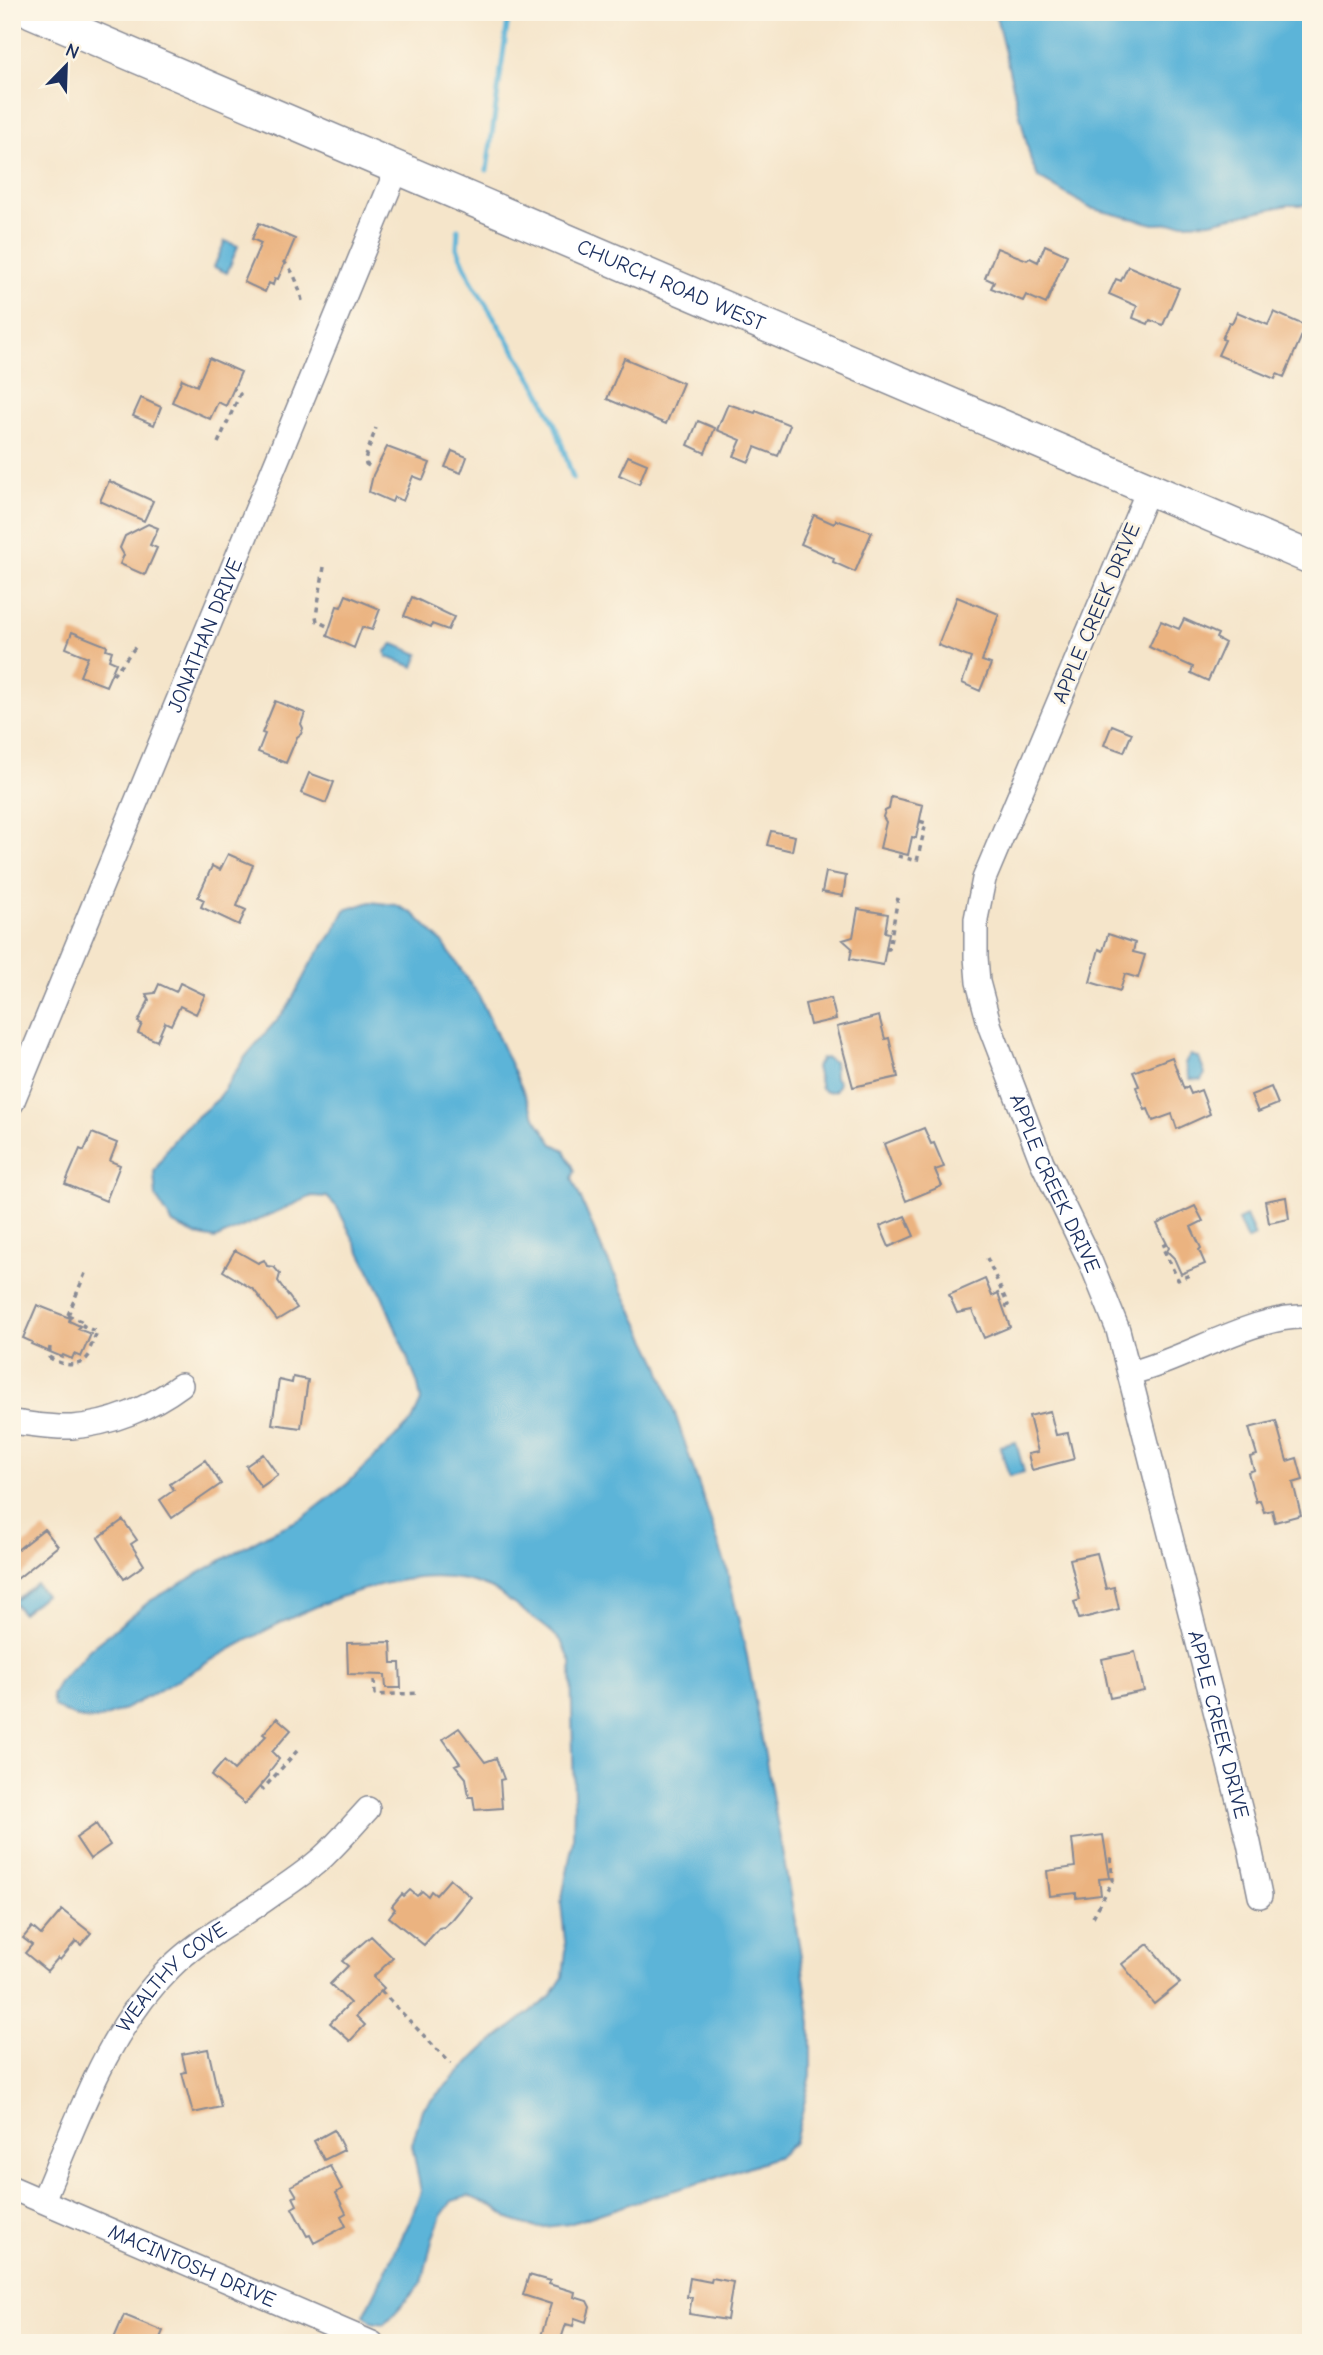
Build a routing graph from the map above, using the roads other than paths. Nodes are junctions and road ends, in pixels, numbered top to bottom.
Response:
1 (32, 12) edge
2 (397, 169) junction
3 (1149, 488) junction
4 (1311, 558) edge
5 (12, 1103) edge
6 (1311, 1317) edge
7 (1130, 1373) junction
8 (181, 1385) dead end
9 (12, 1422) edge
10 (368, 1809) dead end
11 (1260, 1896) dead end
12 (12, 2188) edge
13 (43, 2200) junction
14 (372, 2343) edge

1 - 2 street, CHURCH ROAD WEST
2 - 3 street, CHURCH ROAD WEST
2 - 5 street, JONATHAN DRIVE
3 - 4 street, CHURCH ROAD WEST
3 - 7 street, APPLE CREEK DRIVE
6 - 7 street
7 - 11 street, APPLE CREEK DRIVE
8 - 9 street
10 - 13 street, WEALTHY COVE
12 - 13 street, MACINTOSH DRIVE
13 - 14 street, MACINTOSH DRIVE

